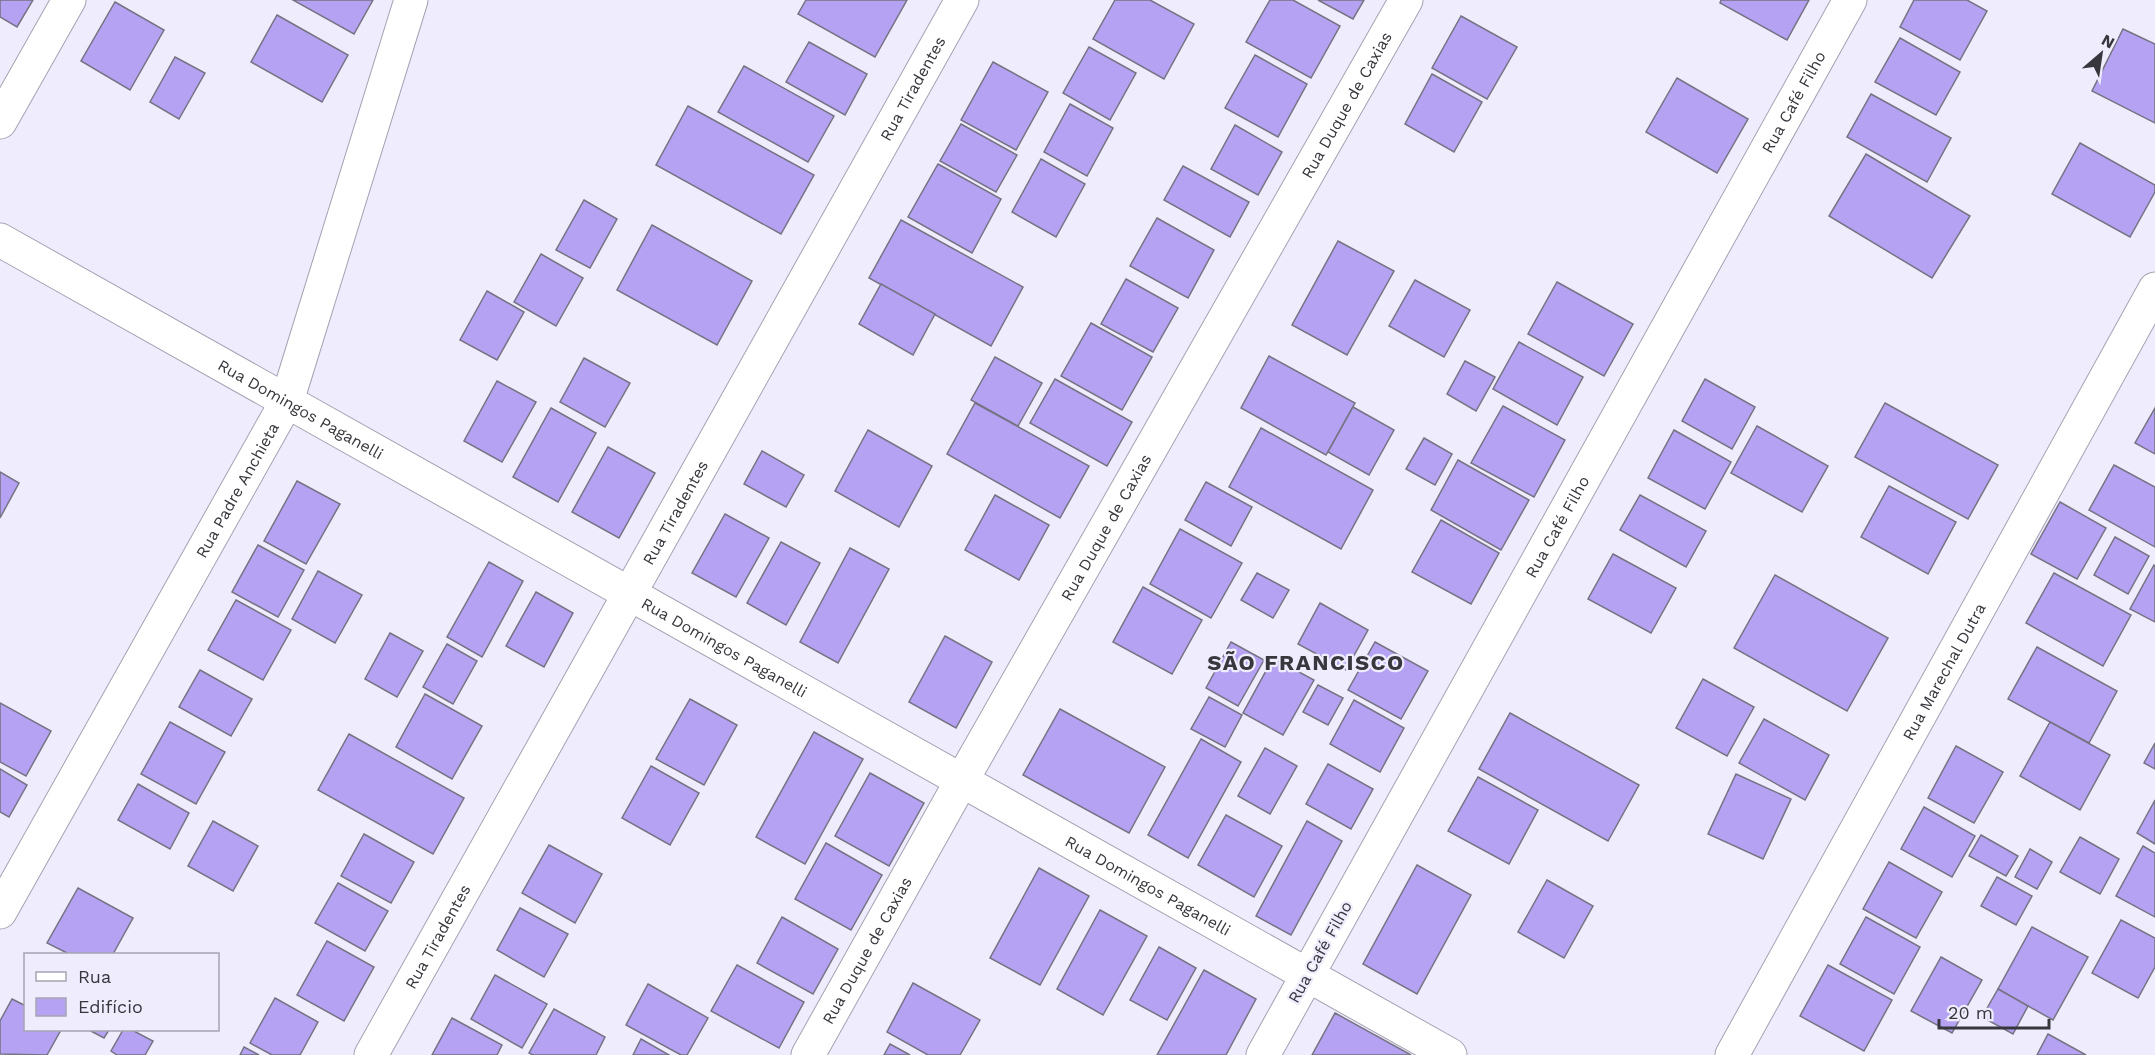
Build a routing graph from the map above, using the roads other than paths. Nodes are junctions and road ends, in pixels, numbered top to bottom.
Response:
1 (69, 0) edge
2 (411, 0) edge
3 (962, 0) edge
4 (1406, 0) edge
5 (1850, 0) edge
6 (0, 122) edge
7 (0, 240) edge
8 (2155, 289) edge
9 (287, 401) junction
10 (630, 594) junction
11 (962, 780) junction
12 (0, 912) edge
13 (1308, 974) junction
14 (371, 1055) edge
15 (808, 1055) edge
16 (1263, 1055) edge
17 (1450, 1055) edge
18 (1732, 1055) edge

1 - 6 street
2 - 9 street, Rua Padre Anchieta
3 - 10 street, Rua Tiradentes
4 - 11 street, Rua Duque de Caxias
5 - 13 street, Rua Café Filho
7 - 9 street, Rua Domingos Paganelli
8 - 18 street, Rua Marechal Dutra
9 - 10 street, Rua Domingos Paganelli
9 - 12 street, Rua Padre Anchieta
10 - 11 street, Rua Domingos Paganelli
10 - 14 street, Rua Tiradentes
11 - 13 street, Rua Domingos Paganelli
11 - 15 street, Rua Duque de Caxias
13 - 16 street, Rua Café Filho
13 - 17 street, Rua Domingos Paganelli

